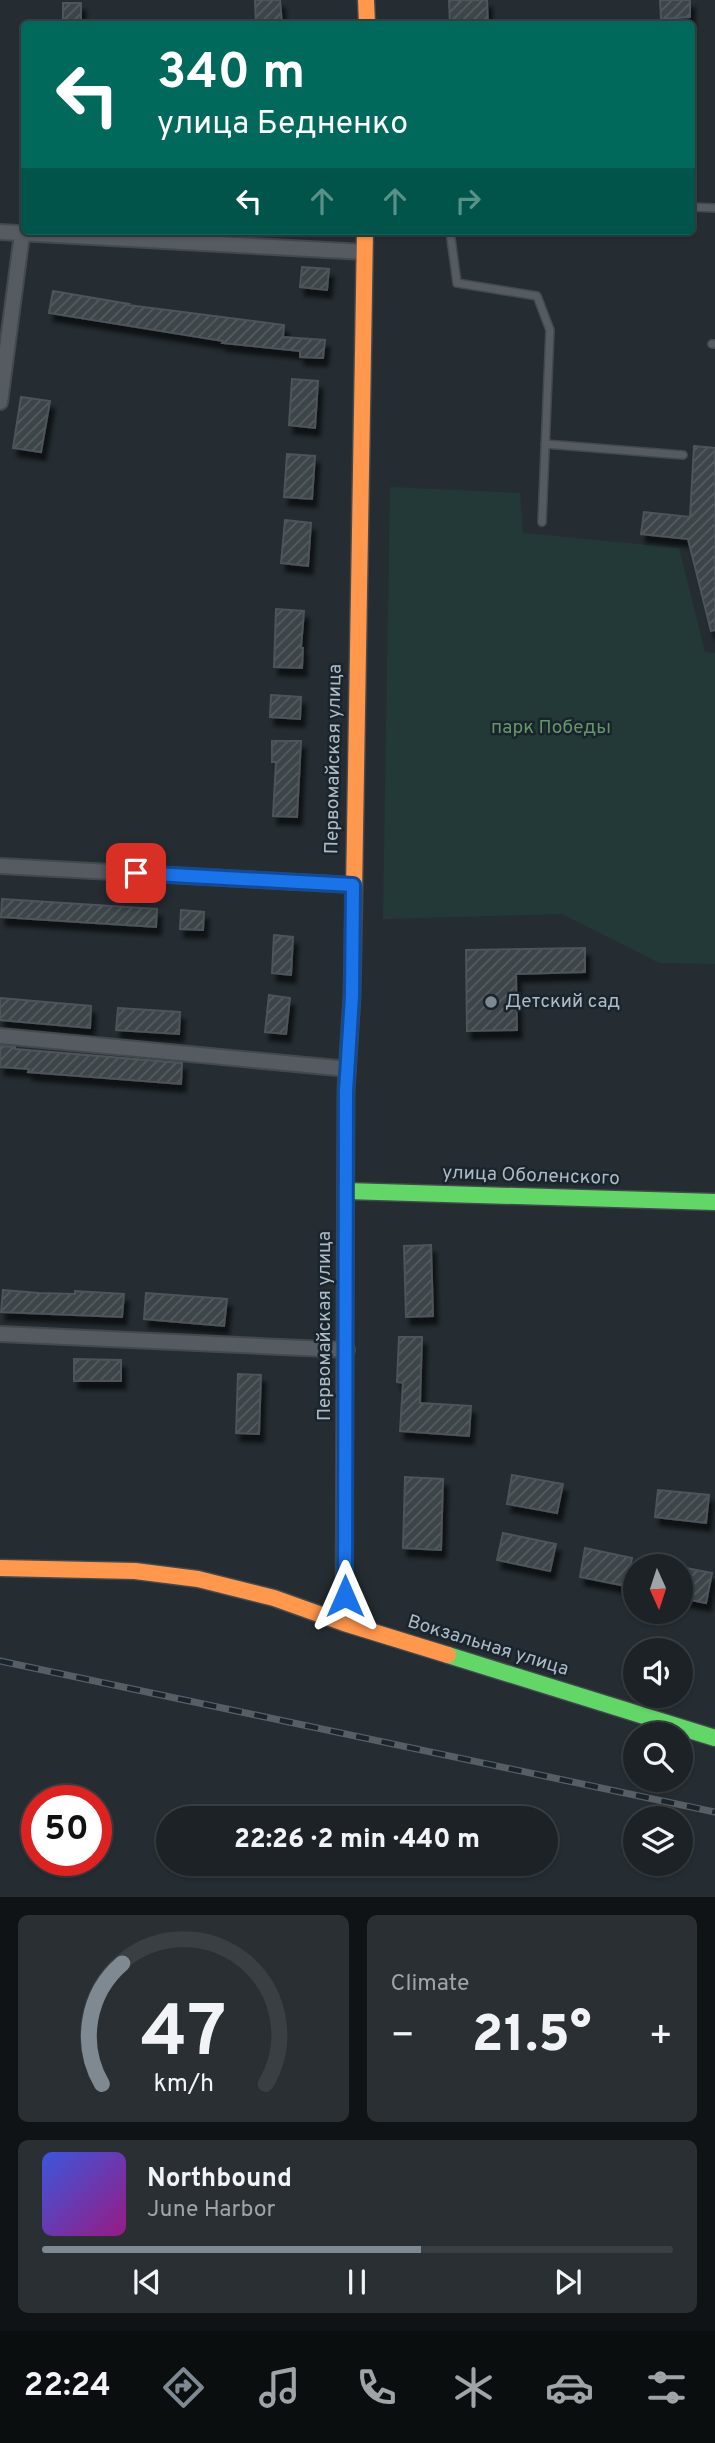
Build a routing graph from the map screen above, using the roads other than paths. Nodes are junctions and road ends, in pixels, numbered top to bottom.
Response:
1 (366, 0) edge
2 (367, 21) edge
3 (695, 207) edge
4 (715, 208) edge
5 (0, 232) edge
6 (21, 234) edge
7 (22, 235) edge
8 (41, 235) edge
9 (365, 235) edge
10 (451, 235) edge
11 (364, 252) junction
12 (0, 402) edge
13 (545, 444) junction
14 (683, 455) dead end
15 (542, 522) dead end
16 (0, 866) edge
17 (353, 885) junction
18 (0, 1036) edge
19 (348, 1069) junction
20 (346, 1191) junction
21 (715, 1202) edge
22 (0, 1334) edge
23 (347, 1350) junction
24 (0, 1568) edge
25 (344, 1623) junction
26 (715, 1738) edge

1 - 2 main road
3 - 4 lane
5 - 6 street
7 - 12 street
8 - 11 street
9 - 11 main road, Первомайская улица
10 - 13 lane
11 - 17 main road, Первомайская улица
13 - 14 lane
13 - 15 lane
16 - 17 street
17 - 19 main road, Первомайская улица
18 - 19 street
19 - 20 main road, Первомайская улица
20 - 21 main road, улица Оболенского
20 - 23 main road, Первомайская улица
22 - 23 street
23 - 25 main road, Первомайская улица
24 - 25 main road, Вокзальная улица
25 - 26 main road, Вокзальная улица

